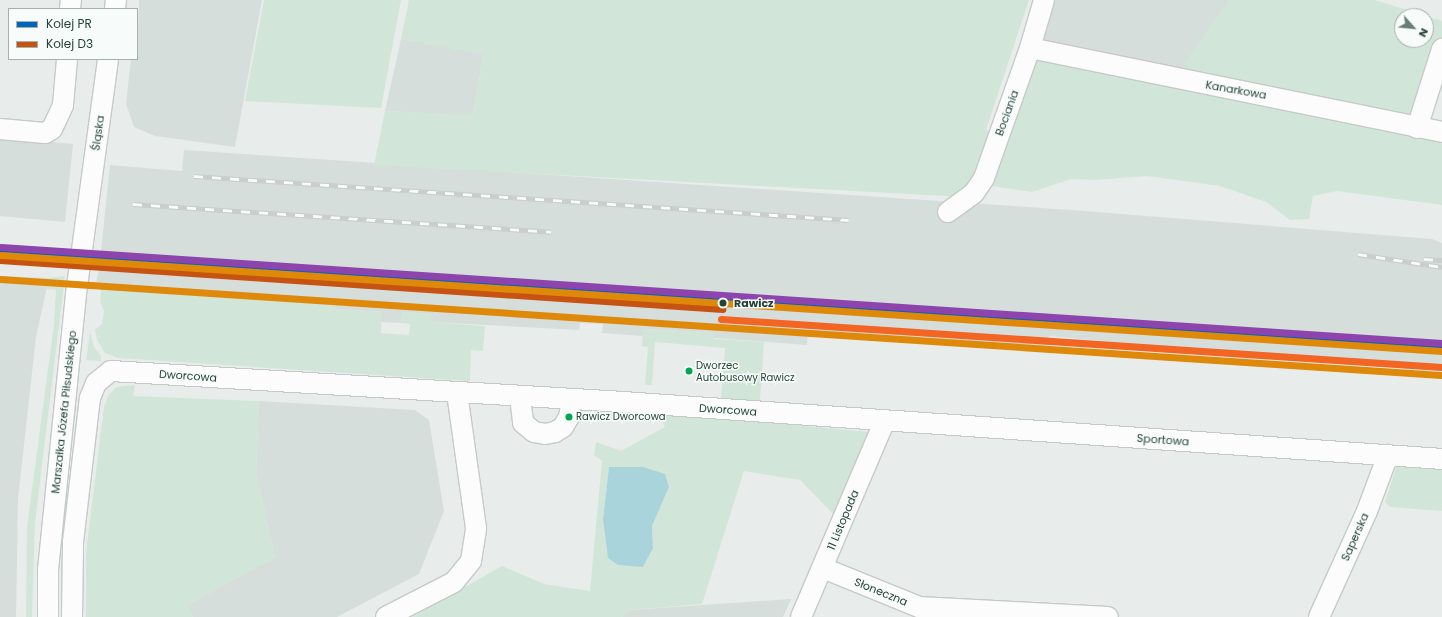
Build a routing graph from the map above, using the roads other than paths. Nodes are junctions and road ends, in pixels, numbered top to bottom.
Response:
1 (1044, 0) edge
2 (1030, 48) junction
3 (1442, 49) edge
4 (67, 60) edge
5 (108, 60) edge
6 (1417, 128) junction
7 (0, 130) edge
8 (1442, 132) edge
9 (88, 207) joint
10 (948, 212) dead end
11 (457, 393) junction
12 (520, 397) junction
13 (572, 400) junction
14 (884, 422) junction
15 (1388, 455) junction
16 (1442, 459) edge
17 (823, 568) junction
18 (48, 617) edge
19 (72, 617) edge
20 (386, 617) edge
21 (801, 617) edge
22 (1108, 617) edge
23 (1319, 617) edge

1 - 2 street, Bociania
2 - 6 street, Kanarkowa
2 - 10 street, Bociania
3 - 6 street
4 - 7 street
5 - 9 street, Śląska
6 - 8 street, Kanarkowa
9 - 18 street, Marszałka Józefa Piłsudskiego
11 - 12 street, Dworcowa
11 - 19 street, Dworcowa
11 - 20 street
12 - 13 street, Dworcowa
12 - 13 street
13 - 14 street, Dworcowa
14 - 15 street, Sportowa
14 - 17 street, 11 Listopada
15 - 16 street, Sportowa
15 - 23 street, Saperska
17 - 21 street, 11 Listopada
17 - 22 street, Słoneczna

